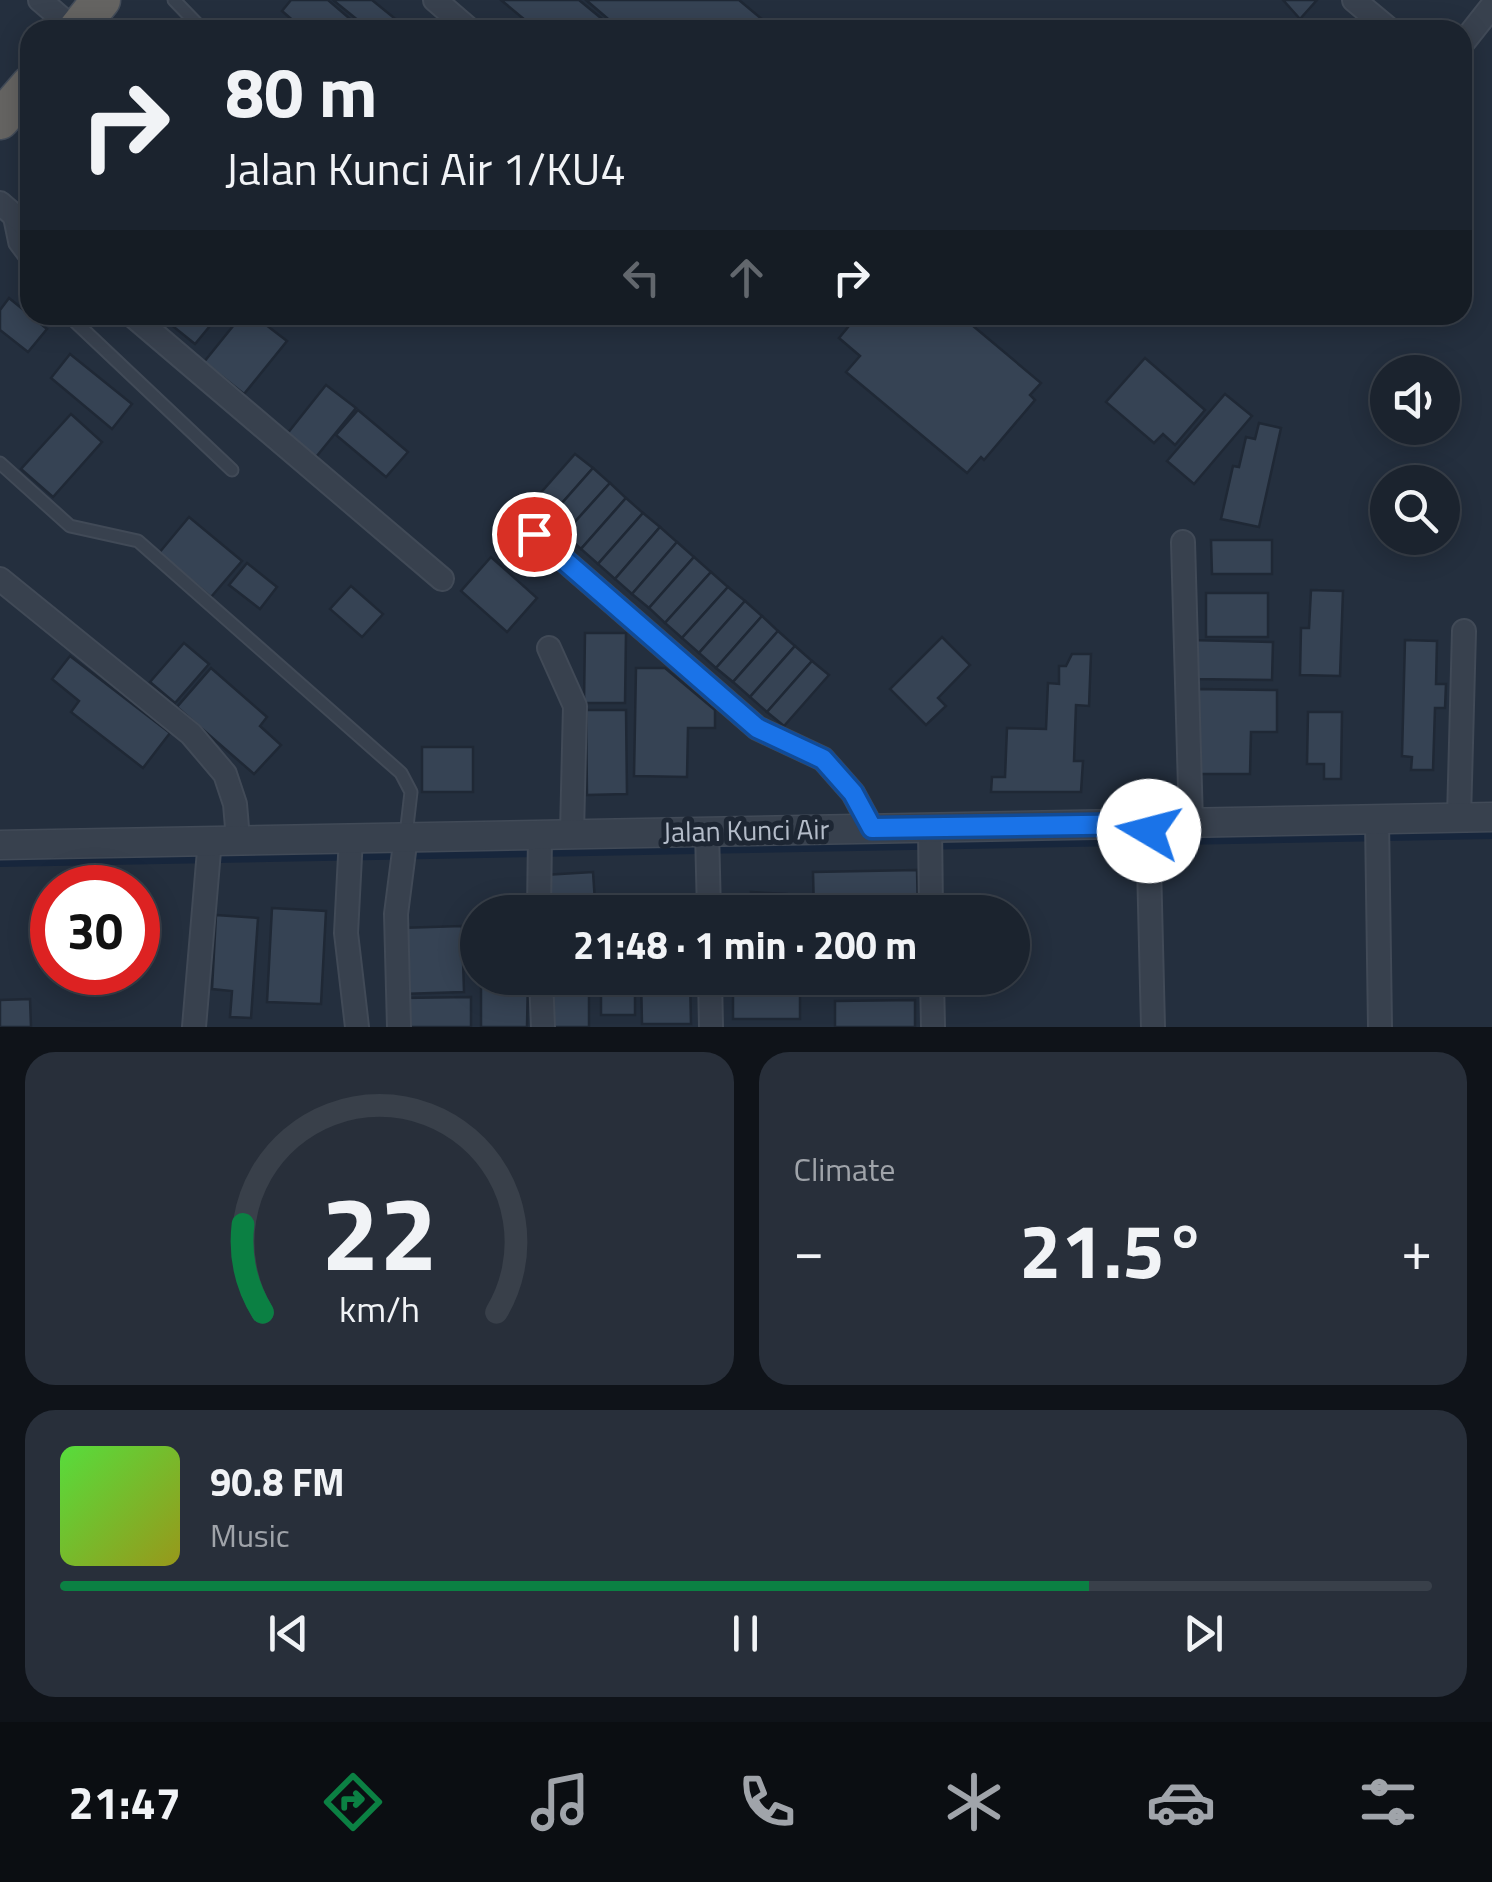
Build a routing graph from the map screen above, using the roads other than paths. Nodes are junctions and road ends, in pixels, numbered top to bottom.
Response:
1 (40, 0) edge
2 (102, 0) edge
3 (174, 0) edge
4 (435, 0) edge
5 (1354, 0) edge
6 (1492, 6) edge
7 (64, 20) edge
8 (85, 20) edge
9 (193, 20) edge
10 (458, 20) edge
11 (1378, 20) edge
12 (1472, 31) edge
13 (20, 97) edge
14 (0, 120) edge
15 (4, 207) edge
16 (20, 251) edge
17 (79, 325) edge
18 (144, 325) edge
19 (0, 463) edge
20 (232, 470) dead end
21 (534, 534) dead end
22 (1183, 542) dead end
23 (0, 579) edge
24 (442, 579) dead end
25 (1464, 631) dead end
26 (549, 648) dead end
27 (1492, 817) edge
28 (1459, 818) junction
29 (1191, 824) junction
30 (872, 828) junction
31 (1377, 831) junction
32 (572, 833) junction
33 (1148, 835) junction
34 (930, 840) junction
35 (0, 844) edge
36 (707, 844) junction
37 (540, 847) junction
38 (216, 849) junction
39 (405, 849) junction
40 (351, 850) junction
41 (539, 895) edge
42 (708, 895) edge
43 (931, 895) edge
44 (542, 995) edge
45 (710, 995) edge
46 (932, 995) edge
47 (194, 1027) edge
48 (357, 1027) edge
49 (398, 1027) edge
50 (543, 1027) edge
51 (711, 1027) edge
52 (933, 1027) edge
53 (1153, 1027) edge
54 (1380, 1027) edge

1 - 7 street
2 - 8 highway
3 - 9 lane
4 - 10 street
5 - 11 street
6 - 12 street
13 - 14 highway
15 - 16 lane
17 - 20 lane
18 - 24 street
19 - 39 lane
21 - 30 street
22 - 29 street
23 - 38 street
25 - 28 street
26 - 32 street
27 - 28 street, Jalan Kunci Air
28 - 31 street, Jalan Kunci Air
29 - 31 street, Jalan Kunci Air
29 - 33 street, Jalan Kunci Air
30 - 34 street, Jalan Kunci Air
30 - 36 street, Jalan Kunci Air
31 - 54 street
32 - 36 street, Jalan Kunci Air
32 - 37 street, Jalan Kunci Air
33 - 34 street, Jalan Kunci Air
33 - 53 street
34 - 43 street
35 - 38 street, Jalan Kunci Air
36 - 42 street
37 - 39 street, Jalan Kunci Air
37 - 41 street
38 - 40 street, Jalan Kunci Air
38 - 47 street
39 - 40 street, Jalan Kunci Air
39 - 49 street
40 - 48 street
44 - 50 street
45 - 51 street
46 - 52 street

